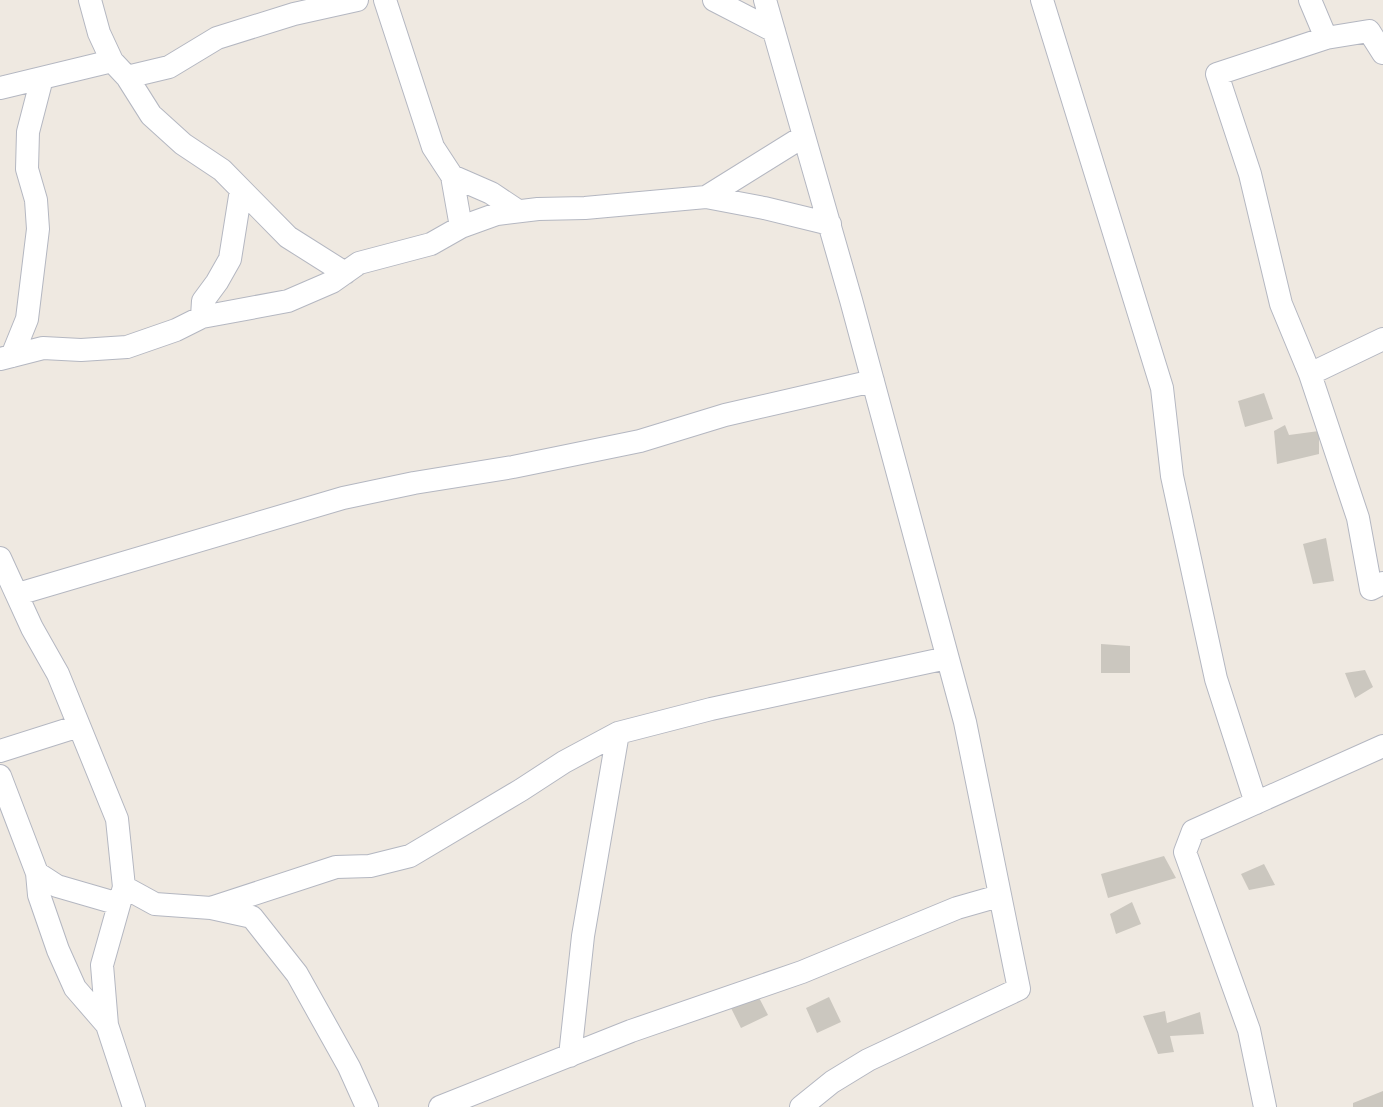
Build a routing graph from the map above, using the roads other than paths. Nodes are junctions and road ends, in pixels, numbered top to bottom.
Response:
1 (90, 0) edge
2 (357, 0) edge
3 (385, 0) edge
4 (714, 0) edge
5 (765, 0) edge
6 (1042, 0) edge
7 (1310, 0) edge
8 (1376, 28) edge
9 (774, 30) junction
10 (1326, 38) junction
11 (1383, 53) edge
12 (112, 61) junction
13 (127, 77) junction
14 (42, 78) junction
15 (0, 88) edge
16 (804, 136) junction
17 (452, 176) junction
18 (241, 190) junction
19 (706, 197) junction
20 (518, 211) junction
21 (830, 224) junction
22 (461, 227) junction
23 (345, 272) junction
24 (202, 316) junction
25 (1383, 339) edge
26 (6, 358) edge
27 (1310, 374) junction
28 (873, 381) junction
29 (0, 558) edge
30 (1383, 583) edge
31 (18, 594) junction
32 (947, 658) junction
33 (79, 726) junction
34 (618, 733) junction
35 (1383, 746) edge
36 (0, 751) edge
37 (0, 776) edge
38 (1256, 803) junction
39 (36, 873) junction
40 (122, 895) junction
41 (999, 896) junction
42 (211, 908) junction
43 (107, 1025) junction
44 (570, 1056) junction
45 (134, 1107) edge
46 (367, 1107) edge
47 (440, 1107) edge
48 (802, 1107) edge
49 (1265, 1107) edge

1 - 12 street
2 - 13 street
3 - 17 street
4 - 9 street
5 - 9 street
6 - 38 street
7 - 10 street
8 - 10 street
8 - 11 street
9 - 16 street
10 - 27 street
12 - 13 street
12 - 14 street
13 - 18 street
14 - 15 street
14 - 26 street
16 - 19 street
16 - 21 street
17 - 20 street
17 - 22 street
18 - 23 street
18 - 24 street
19 - 20 street
19 - 21 street
20 - 22 street
21 - 28 street
22 - 23 street
23 - 24 street
24 - 26 street
25 - 27 street
27 - 30 street
28 - 31 street
28 - 32 street
29 - 31 street
31 - 33 street
32 - 34 street
32 - 41 street
33 - 36 street
33 - 40 street
34 - 42 street
34 - 44 street
35 - 38 street
37 - 39 street
38 - 49 street
39 - 40 street
39 - 43 street
40 - 42 street
40 - 43 street
41 - 44 street
41 - 48 street
42 - 46 street
43 - 45 street
44 - 47 street

